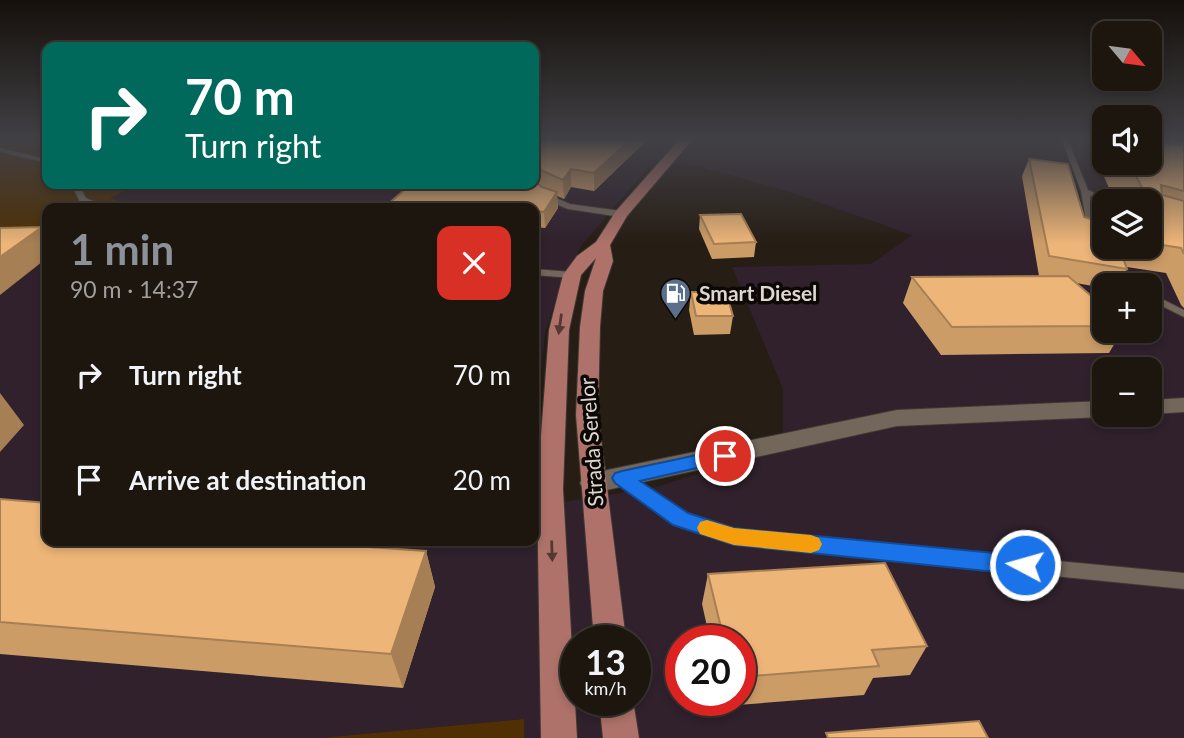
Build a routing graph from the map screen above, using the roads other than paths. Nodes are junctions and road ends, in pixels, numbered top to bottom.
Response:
1 (656, 174) edge
2 (1079, 174) edge
3 (78, 189) edge
4 (536, 190) edge
5 (1085, 191) junction
6 (1092, 194) edge
7 (92, 203) edge
8 (621, 214) junction
9 (1092, 223) edge
10 (602, 245) junction
11 (539, 272) edge
12 (572, 275) junction
13 (1162, 302) edge
14 (1184, 314) edge
15 (1184, 405) edge
16 (1162, 406) edge
17 (1092, 410) edge
18 (622, 478) junction
19 (593, 483) junction
20 (1184, 581) edge
21 (608, 625) edge
22 (618, 716) edge
23 (559, 738) edge
24 (621, 738) edge

1 - 8 highway, Strada Serelor
2 - 5 lane
3 - 7 lane
4 - 8 lane
5 - 6 lane
5 - 9 lane
8 - 10 highway, Strada Serelor
10 - 12 highway, Strada Serelor
10 - 19 highway, Strada Serelor
11 - 12 lane
12 -> 23 highway, Strada Serelor
13 - 14 lane
15 - 16 street
17 - 18 street
18 - 19 street
18 - 20 lane
19 - 21 highway, Strada Serelor
22 - 24 highway

